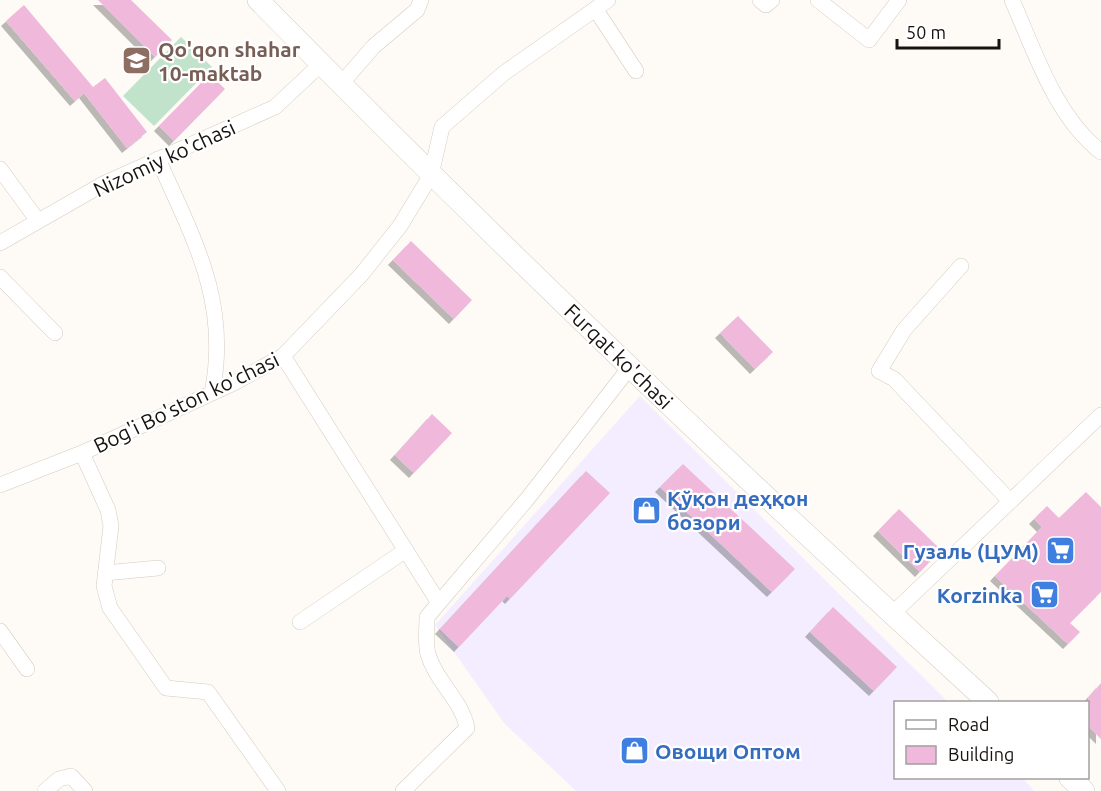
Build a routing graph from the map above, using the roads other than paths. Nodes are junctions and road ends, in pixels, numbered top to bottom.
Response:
1 (258, 0) edge
2 (421, 0) edge
3 (608, 0) edge
4 (760, 0) edge
5 (771, 0) edge
6 (818, 0) edge
7 (899, 0) edge
8 (1012, 0) edge
9 (596, 10) junction
10 (321, 64) junction
11 (636, 71) dead end
12 (341, 84) junction
13 (1101, 152) edge
14 (158, 159) junction
15 (0, 169) edge
16 (431, 175) junction
17 (38, 221) junction
18 (0, 243) edge
19 (960, 266) dead end
20 (0, 277) edge
21 (55, 333) dead end
22 (283, 356) junction
23 (630, 367) junction
24 (212, 393) junction
25 (1101, 415) edge
26 (82, 453) junction
27 (0, 485) edge
28 (1010, 501) junction
29 (406, 550) junction
30 (158, 568) dead end
31 (105, 573) junction
32 (439, 603) junction
33 (892, 614) junction
34 (300, 622) dead end
35 (0, 631) edge
36 (27, 669) dead end
37 (987, 701) edge
38 (1072, 779) edge
39 (45, 791) edge
40 (84, 791) edge
41 (278, 791) edge
42 (403, 791) edge
43 (1084, 791) edge

1 - 10 main road, Furqat ko'chasi
2 - 12 street
3 - 9 street, Bog'i Bo'ston ko'chasi
4 - 5 street
6 - 7 street
8 - 13 street
9 - 11 street
9 - 16 street, Bog'i Bo'ston ko'chasi
10 - 12 main road, Furqat ko'chasi
10 - 14 street, Nizomiy ko'chasi
12 - 16 main road, Furqat ko'chasi
14 - 17 street, Nizomiy ko'chasi
14 - 24 street
15 - 17 street
16 - 22 street, Bog'i Bo'ston ko'chasi
16 - 23 main road, Furqat ko'chasi
17 - 18 street, Nizomiy ko'chasi
19 - 28 street
20 - 21 street
22 - 24 street, Bog'i Bo'ston ko'chasi
22 - 29 street
23 - 32 street
23 - 33 main road, Furqat ko'chasi
24 - 26 street, Bog'i Bo'ston ko'chasi
25 - 28 street
26 - 27 street, Bog'i Bo'ston ko'chasi
26 - 31 street
28 - 33 street
29 - 32 street
29 - 34 street
30 - 31 street
31 - 41 street
32 - 42 street
33 - 37 main road, Furqat ko'chasi
35 - 36 street
38 - 43 main road
39 - 40 street

